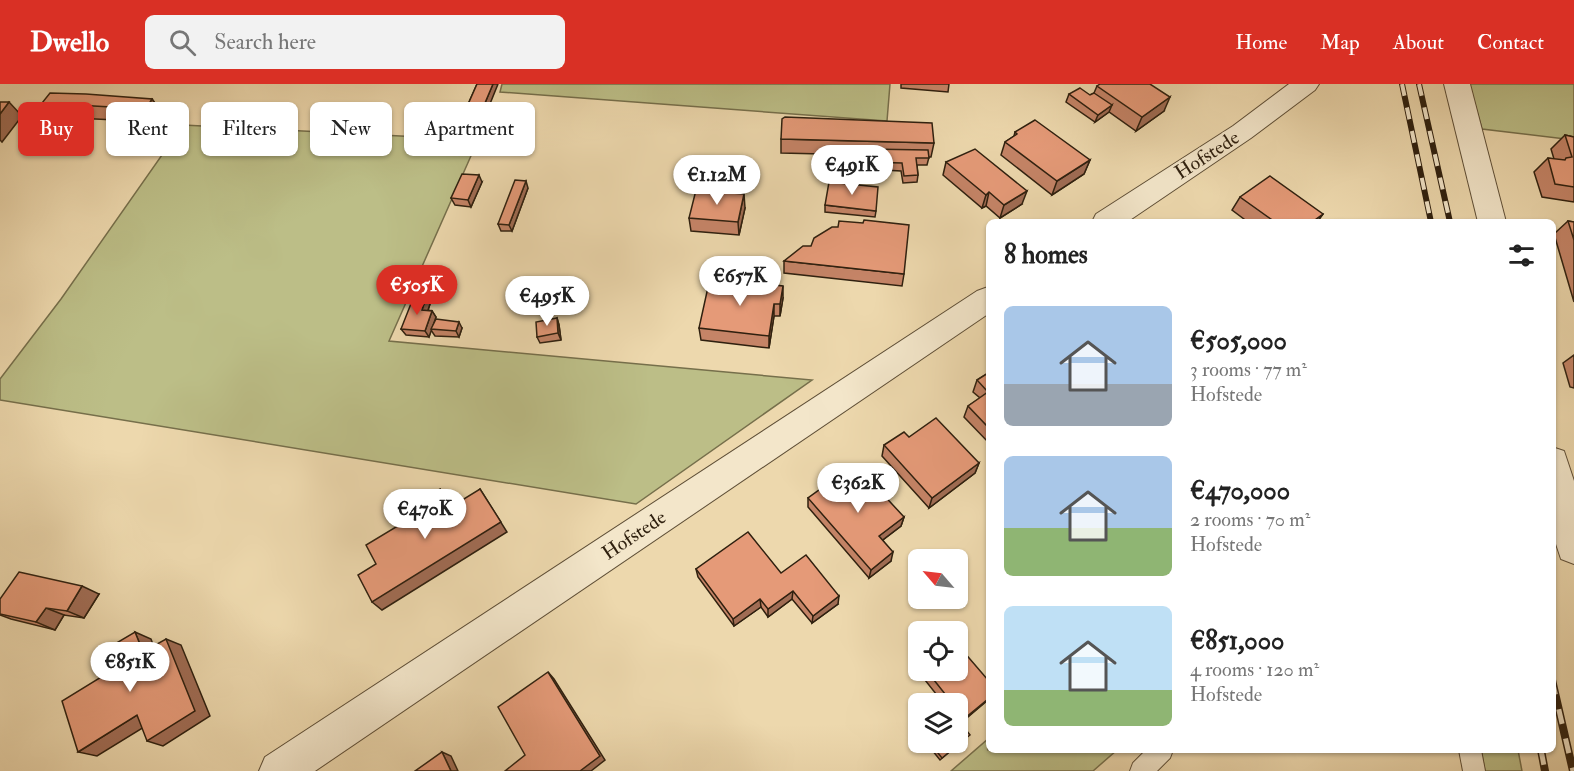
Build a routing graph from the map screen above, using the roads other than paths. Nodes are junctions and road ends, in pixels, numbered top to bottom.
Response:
1 (1306, 84) edge
2 (1457, 84) edge
3 (1111, 219) edge
4 (1491, 219) edge
5 (986, 300) edge
6 (1556, 477) edge
7 (1574, 547) edge
8 (1159, 753) edge
9 (1471, 753) edge
10 (279, 771) edge
11 (1141, 771) edge
12 (1474, 771) edge

1 - 3 street, Hofstede
2 - 4 street
5 - 10 street, Hofstede
6 - 7 street
8 - 11 lane
9 - 12 lane

